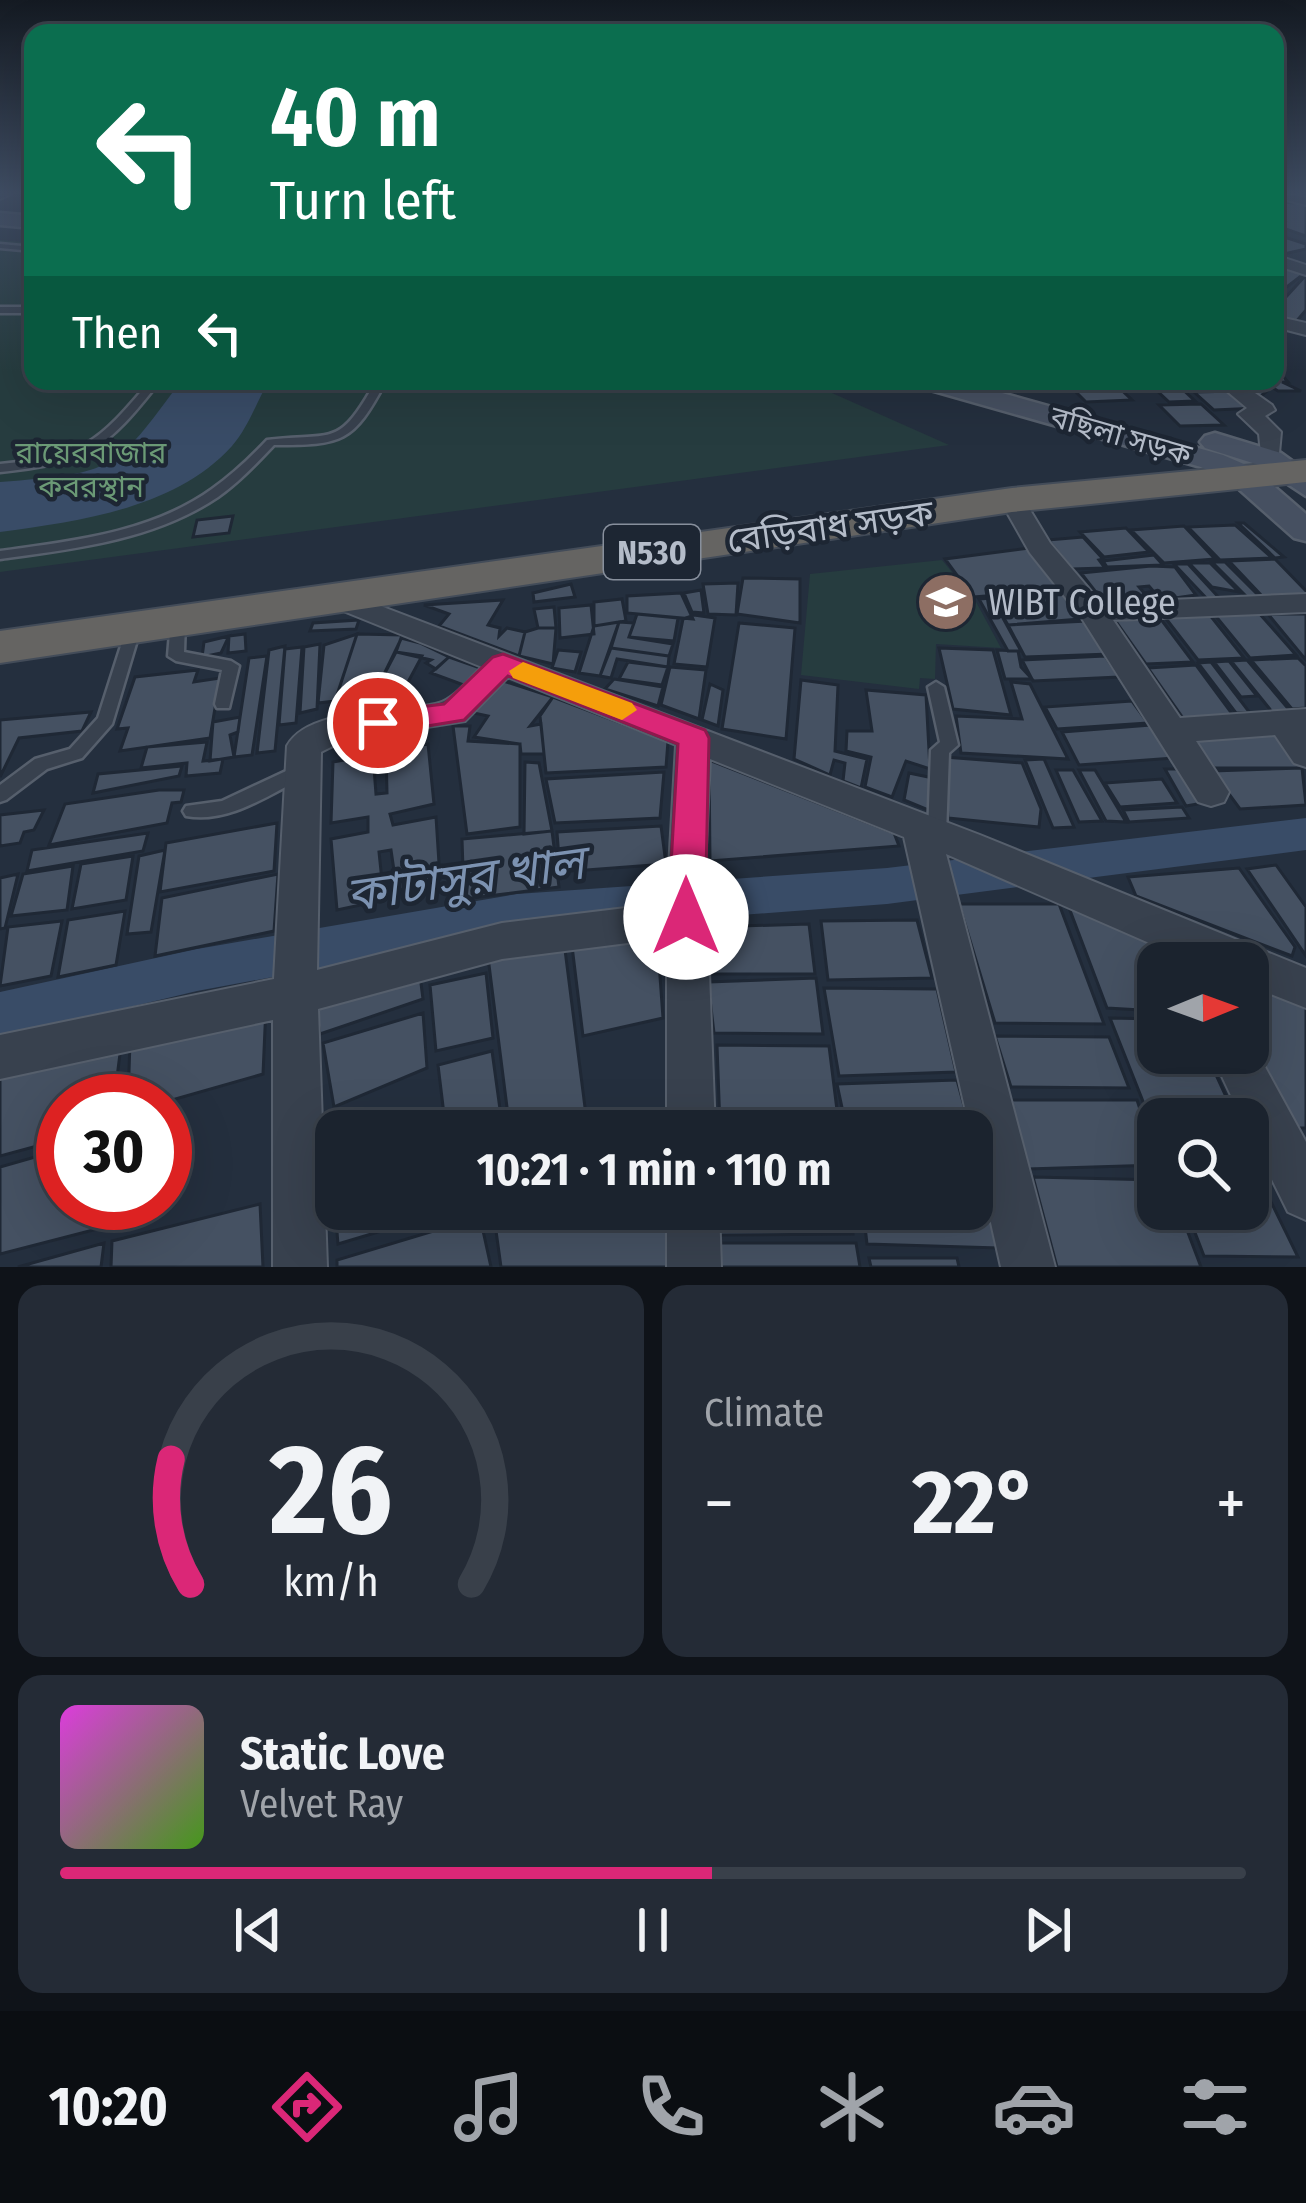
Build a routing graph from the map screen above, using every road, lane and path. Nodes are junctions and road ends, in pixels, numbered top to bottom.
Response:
1 (147, 390) edge
2 (376, 390) edge
3 (961, 390) edge
4 (992, 390) edge
5 (1238, 390) edge
6 (0, 468) edge
7 (1282, 473) edge
8 (1012, 500) junction
9 (1306, 531) edge
10 (0, 555) edge
11 (336, 598) junction
12 (1306, 603) edge
13 (1093, 613) junction
14 (178, 621) junction
15 (134, 627) junction
16 (0, 647) edge
17 (503, 664) junction
18 (936, 687) dead end
19 (223, 704) dead end
20 (1295, 721) edge
21 (1172, 731) junction
22 (694, 738) junction
23 (1306, 754) edge
24 (302, 771) junction
25 (1211, 792) dead end
26 (0, 795) edge
27 (192, 811) dead end
28 (938, 841) junction
29 (686, 917) junction
30 (1167, 942) edge
31 (1269, 973) edge
32 (1306, 988) edge
33 (296, 990) junction
34 (0, 1058) edge
35 (1245, 1074) edge
36 (691, 1110) edge
37 (1306, 1194) edge
38 (693, 1230) edge
39 (300, 1267) edge
40 (694, 1267) edge
41 (1028, 1267) edge

1 - 6 lane
2 - 10 lane
3 - 7 main road, বছিলা সড়ক
4 - 7 main road, বছিলা সড়ক
5 - 7 street
7 - 8 highway, বেড়িবাধ সড়ক / N530
7 - 9 main road
8 - 11 highway, বেড়িবাধ সড়ক / N530
8 - 13 street
11 - 14 highway, বেড়িবাধ সড়ক / N530
11 - 17 street
12 - 13 street
13 - 21 street
14 - 15 highway, বেড়িবাধ সড়ক / N530
14 - 19 lane
15 - 16 highway, বেড়িবাধ সড়ক / N530
15 - 26 lane
17 - 22 street
17 - 24 street
18 - 28 lane
20 - 21 street
20 - 23 street
21 - 25 street
22 - 28 street
22 - 29 street
24 - 27 lane
24 - 33 street
28 - 30 street
28 - 41 street
29 - 33 street
29 - 36 street
31 - 32 street
33 - 34 street
33 - 39 street
35 - 37 street
38 - 40 street

